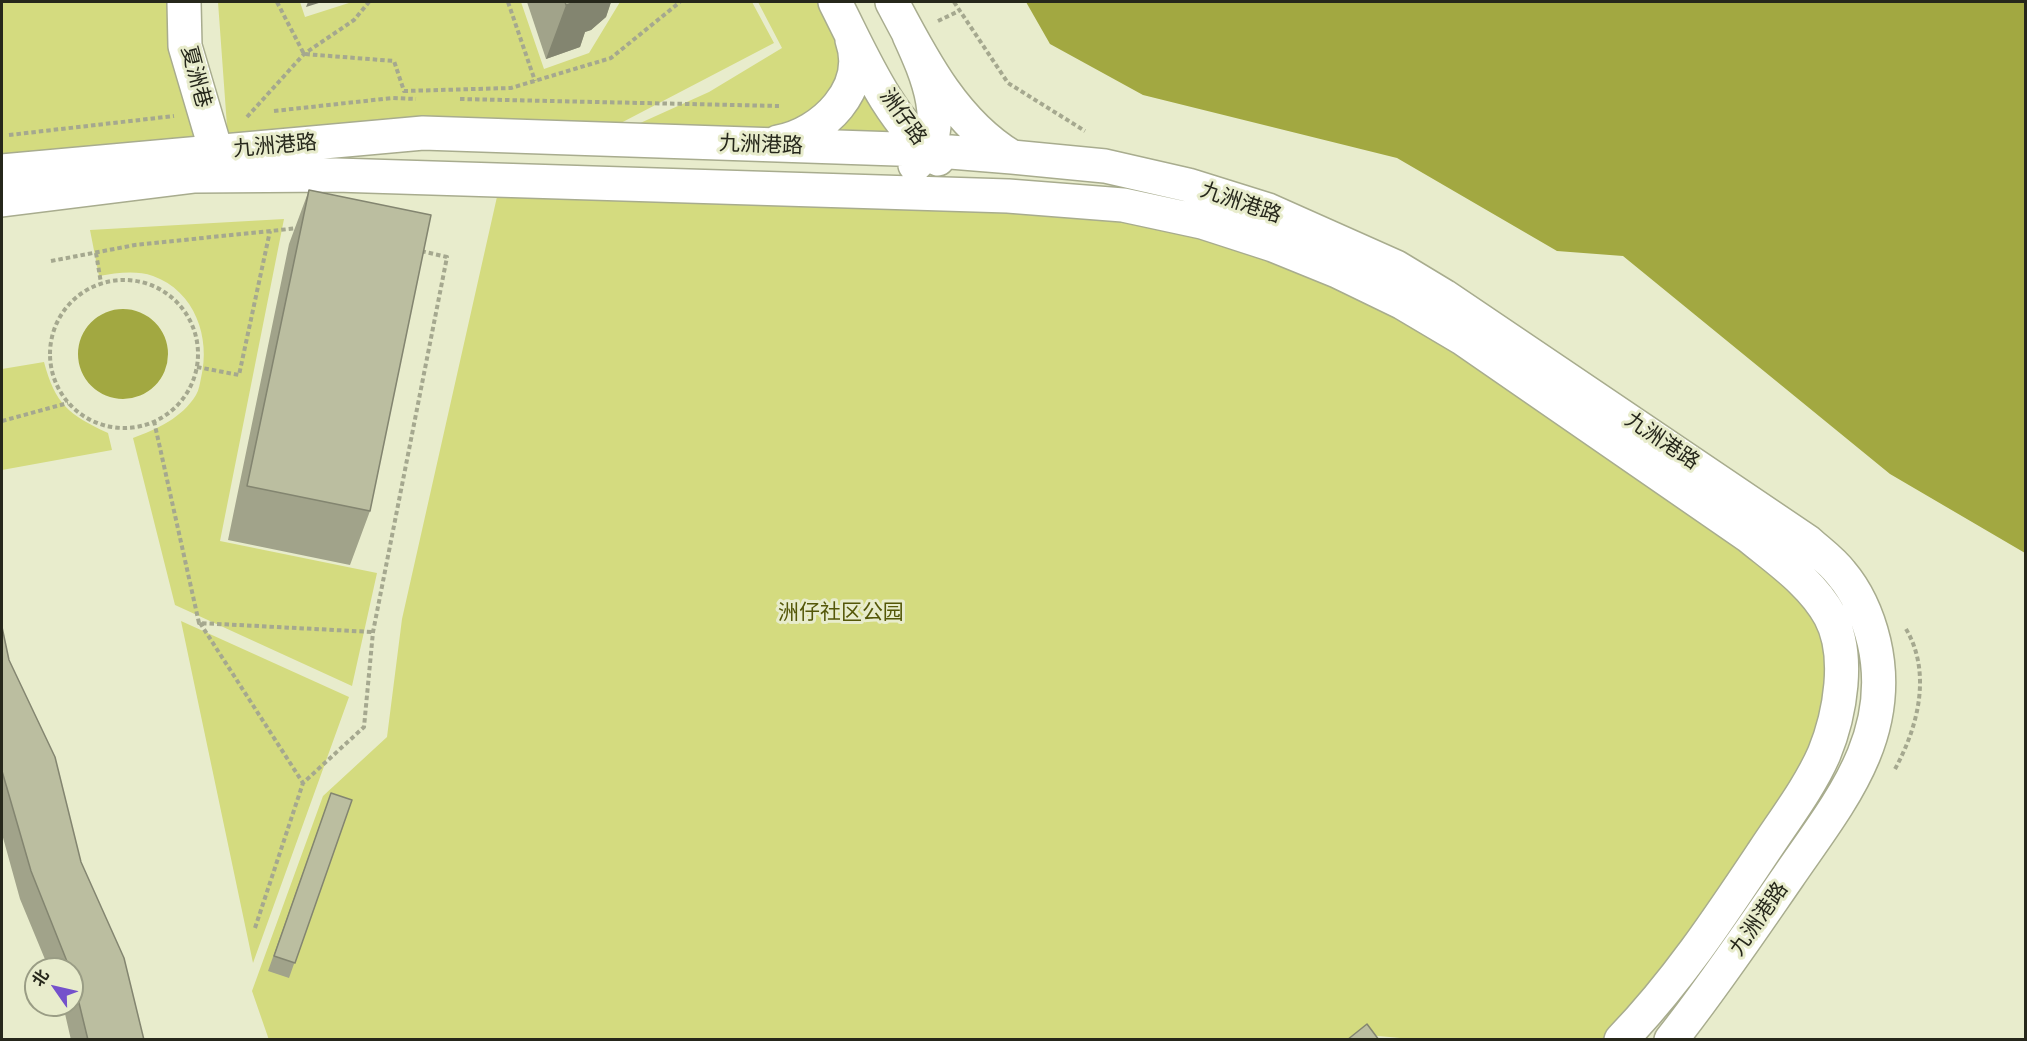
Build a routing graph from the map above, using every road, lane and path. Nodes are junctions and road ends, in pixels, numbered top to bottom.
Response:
1 (184, 2) edge
2 (277, 2) edge
3 (369, 2) edge
4 (508, 2) edge
5 (680, 2) edge
6 (892, 2) edge
7 (954, 2) edge
8 (841, 14) edge
9 (909, 35) junction
10 (304, 54) junction
11 (535, 81) junction
12 (1094, 136) dead end
13 (765, 145) junction
14 (926, 150) junction
15 (216, 151) junction
16 (1012, 157) junction
17 (2, 171) edge
18 (832, 191) junction
19 (1008, 196) junction
20 (2, 200) edge
21 (305, 228) edge
22 (270, 231) junction
23 (414, 250) edge
24 (96, 252) junction
25 (51, 261) dead end
26 (101, 283) junction
27 (197, 367) junction
28 (68, 403) junction
29 (2, 421) edge
30 (154, 421) junction
31 (200, 623) junction
32 (1904, 627) dead end
33 (373, 632) junction
34 (1894, 771) dead end
35 (303, 783) junction
36 (255, 928) dead end
37 (1622, 1040) edge
38 (1671, 1040) edge

1 - 15 street, 夏洲巷
2 - 10 path
3 - 10 path
4 - 11 path
5 - 11 path
6 - 9 street
7 - 12 path
8 - 13 street
8 - 14 street, 洲仔路
9 - 14 street
9 - 16 street
10 - 11 path
10 - 15 path
13 - 14 street, 九洲港路
13 - 15 street, 九洲港路
14 - 16 street, 九洲港路
14 - 18 street
14 - 19 street, 洲仔路
15 - 17 street, 九洲港路
16 - 38 street, 九洲港路
18 - 19 street, 九洲港路
18 - 20 street, 九洲港路
19 - 37 street, 九洲港路
21 - 22 path
22 - 24 path
22 - 27 path
23 - 33 path
24 - 25 path
24 - 26 path
26 - 27 path
26 - 28 path
27 - 30 path
28 - 29 path
28 - 30 path
30 - 31 path
31 - 33 path
31 - 35 path
32 - 34 path
33 - 35 path
35 - 36 path

